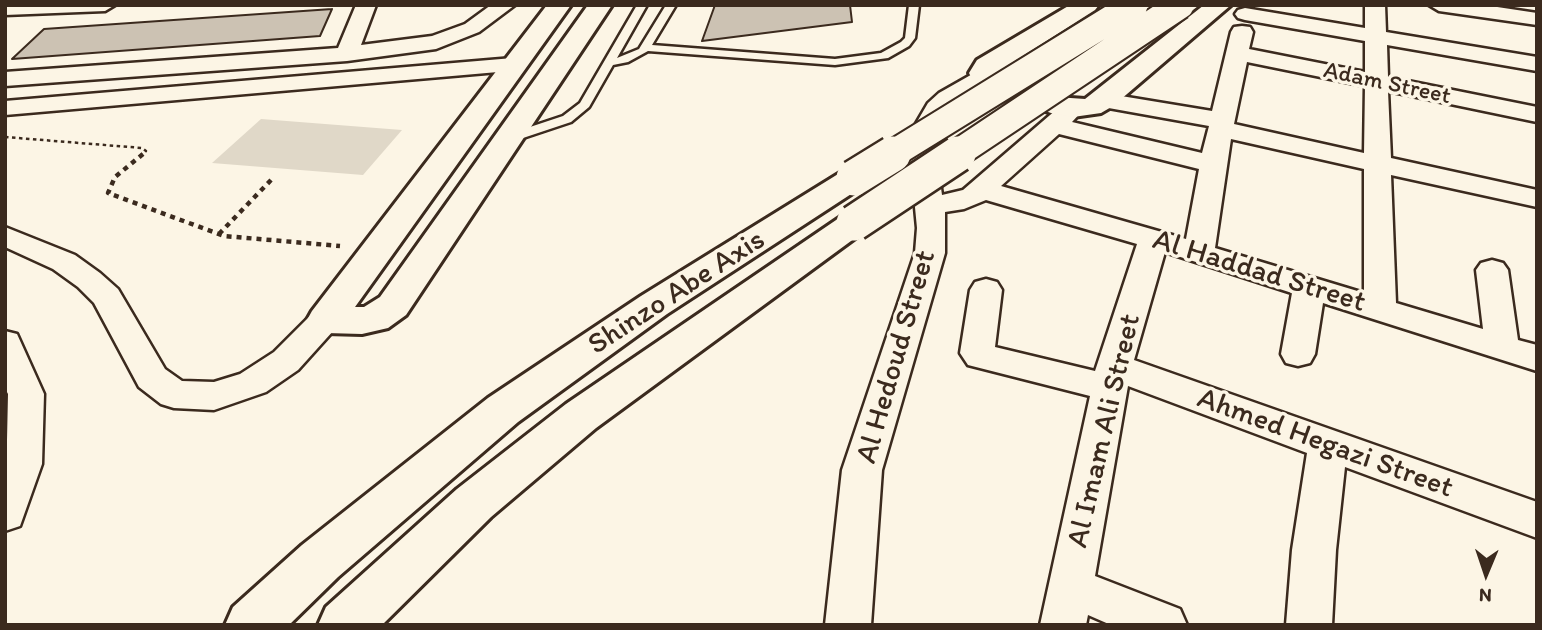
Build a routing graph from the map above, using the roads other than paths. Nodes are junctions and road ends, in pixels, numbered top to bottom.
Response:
1 (105, 5) edge
2 (366, 5) edge
3 (505, 5) edge
4 (559, 5) edge
5 (600, 5) edge
6 (642, 5) edge
7 (671, 5) edge
8 (915, 5) edge
9 (1087, 5) edge
10 (1134, 5) edge
11 (1180, 5) edge
12 (1219, 5) edge
13 (1375, 5) edge
14 (1439, 5) edge
15 (21, 8) edge
16 (1244, 9) edge
17 (1537, 19) edge
18 (5, 23) edge
19 (1377, 37) junction
20 (647, 48) junction
21 (1238, 53) junction
22 (347, 54) junction
23 (608, 63) junction
24 (1537, 64) edge
25 (513, 65) junction
26 (984, 77) junction
27 (5, 79) edge
28 (1378, 82) junction
29 (1104, 100) junction
30 (5, 108) edge
31 (1063, 117) junction
32 (1535, 119) edge
33 (1223, 125) junction
34 (510, 138) junction
35 (1379, 162) junction
36 (1213, 164) junction
37 (980, 189) junction
38 (1537, 199) edge
39 (930, 204) junction
40 (5, 236) edge
41 (1154, 239) junction
42 (1199, 253) junction
43 (1492, 270) dead end
44 (1308, 287) junction
45 (986, 290) dead end
46 (1380, 309) junction
47 (326, 320) junction
48 (5, 343) edge
49 (1502, 347) junction
50 (1298, 354) dead end
51 (1537, 358) edge
52 (1112, 377) junction
53 (1328, 445) junction
54 (5, 513) edge
55 (1537, 520) edge
56 (1066, 606) edge
57 (252, 625) edge
58 (345, 625) edge
59 (848, 625) edge
60 (1164, 625) edge
61 (1309, 625) edge

1 - 15 street
2 - 22 street
3 - 22 street
4 - 25 main road
5 - 34 main road
6 - 23 lane
7 - 20 lane
8 - 20 lane
9 - 26 main road
10 - 57 main road, Shinzo Abe Axis, bridge
11 - 58 main road, Shinzo Abe Axis, bridge
12 - 29 main road
13 - 19 street
14 - 17 street
15 - 18 street
16 - 19 street
16 - 21 street
19 - 24 street
19 - 28 street
20 - 23 lane
21 - 28 street, Adam Street
21 - 33 street
22 - 27 street
23 - 34 lane
25 - 30 street
25 - 47 main road
26 - 31 main road
26 - 39 street, Al Hedoud Street
28 - 32 street, Adam Street
28 - 35 street
29 - 31 main road
29 - 33 street
31 - 36 street
31 - 37 street
33 - 35 street
33 - 36 street
34 - 47 main road
35 - 38 street
35 - 46 street
36 - 42 street
37 - 39 street
37 - 41 street, Al Haddad Street
39 - 59 street, Al Hedoud Street
40 - 47 street
41 - 42 street, Al Haddad Street
41 - 52 street, Al Imam Ali Street
42 - 44 street, Al Haddad Street
43 - 49 street
44 - 46 street, Al Haddad Street
44 - 50 street
45 - 52 street, Ahmed Hegazi Street
46 - 49 street, Al Haddad Street
48 - 54 street
49 - 51 street, Al Haddad Street
52 - 53 street, Ahmed Hegazi Street
52 - 56 street, Al Imam Ali Street
53 - 55 street, Ahmed Hegazi Street
53 - 61 street
56 - 60 street

